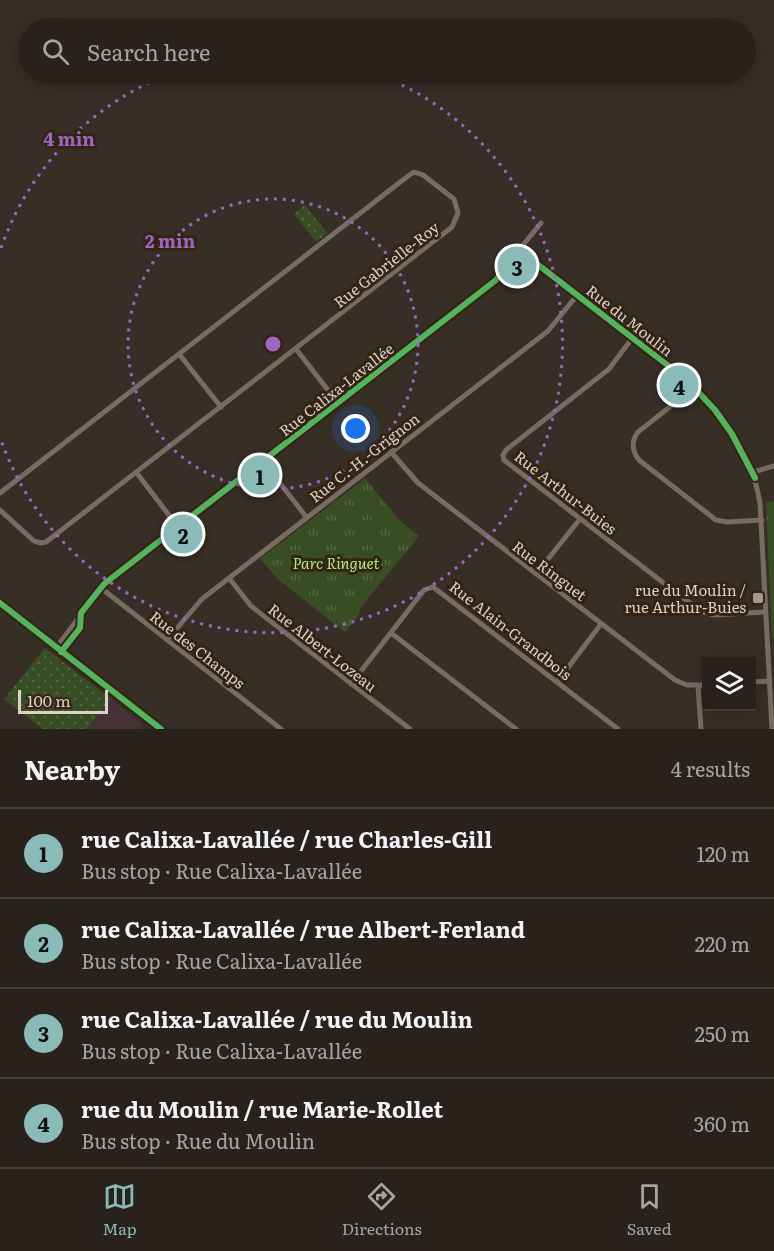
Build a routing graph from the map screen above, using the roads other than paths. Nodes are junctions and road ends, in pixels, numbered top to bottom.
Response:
1 (541, 223) dead end
2 (519, 250) junction
3 (578, 294) junction
4 (633, 337) junction
5 (296, 349) junction
6 (179, 354) junction
7 (695, 387) junction
8 (338, 403) junction
9 (221, 407) junction
10 (392, 452) junction
11 (263, 462) junction
12 (774, 466) edge
13 (136, 472) junction
14 (753, 472) junction
15 (0, 493) edge
16 (0, 510) edge
17 (307, 518) junction
18 (580, 519) junction
19 (762, 519) junction
20 (178, 527) junction
21 (536, 574) junction
22 (228, 579) junction
23 (101, 588) junction
24 (0, 603) edge
25 (766, 612) junction
26 (602, 624) junction
27 (391, 633) junction
28 (167, 640) junction
29 (56, 648) junction
30 (770, 681) junction
31 (557, 682) junction
32 (756, 682) edge
33 (351, 684) junction
34 (698, 686) junction
35 (702, 686) edge
36 (150, 726) edge
37 (160, 729) edge
38 (281, 729) edge
39 (410, 729) edge
40 (516, 729) edge
41 (618, 729) edge
42 (701, 729) edge
43 (772, 729) edge

1 - 2 street, Rue Calixa-Lavallée
2 - 3 street, Rue du Moulin
2 - 8 street, Rue Calixa-Lavallée
3 - 4 street, Rue du Moulin
3 - 10 street, Rue C.-H.-Grignon
4 - 7 street, Rue du Moulin
4 - 18 street, Rue Arthur-Buies
5 - 6 street, Rue Gabrielle-Roy
5 - 8 street
5 - 9 street, Rue Gabrielle-Roy
6 - 9 street
6 - 15 street, Rue Gabrielle-Roy
7 - 14 street, Rue du Moulin
7 - 19 street
8 - 11 street, Rue Calixa-Lavallée
9 - 13 street, Rue Gabrielle-Roy
10 - 17 street, Rue C.-H.-Grignon
10 - 21 street, Rue Ringuet
11 - 17 street
11 - 20 street, Rue Calixa-Lavallée
12 - 14 street
13 - 16 street, Rue Gabrielle-Roy
13 - 20 street
14 - 19 street, Rue du Moulin
17 - 22 street, Rue C.-H.-Grignon
18 - 21 street
18 - 25 street, Rue Arthur-Buies
19 - 25 street, Rue du Moulin
20 - 23 street, Rue Calixa-Lavallée
21 - 26 street, Rue Ringuet
22 - 28 street, Rue C.-H.-Grignon
22 - 33 street, Rue Albert-Lozeau
23 - 28 street, Rue des Champs
23 - 29 street, Rue Calixa-Lavallée
24 - 29 main road
25 - 30 street, Rue du Moulin
26 - 31 street
26 - 34 street, Rue Ringuet
27 - 31 street, Rue Alain-Grandbois
27 - 33 street, Rue Alain-Grandbois
27 - 40 street
28 - 38 street, Rue des Champs
29 - 36 main road
30 - 32 street
30 - 43 street, Rue du Moulin
31 - 41 street, Rue Alain-Grandbois
33 - 39 street, Rue Albert-Lozeau
34 - 35 street, Rue Ringuet
34 - 42 street
36 - 37 main road

